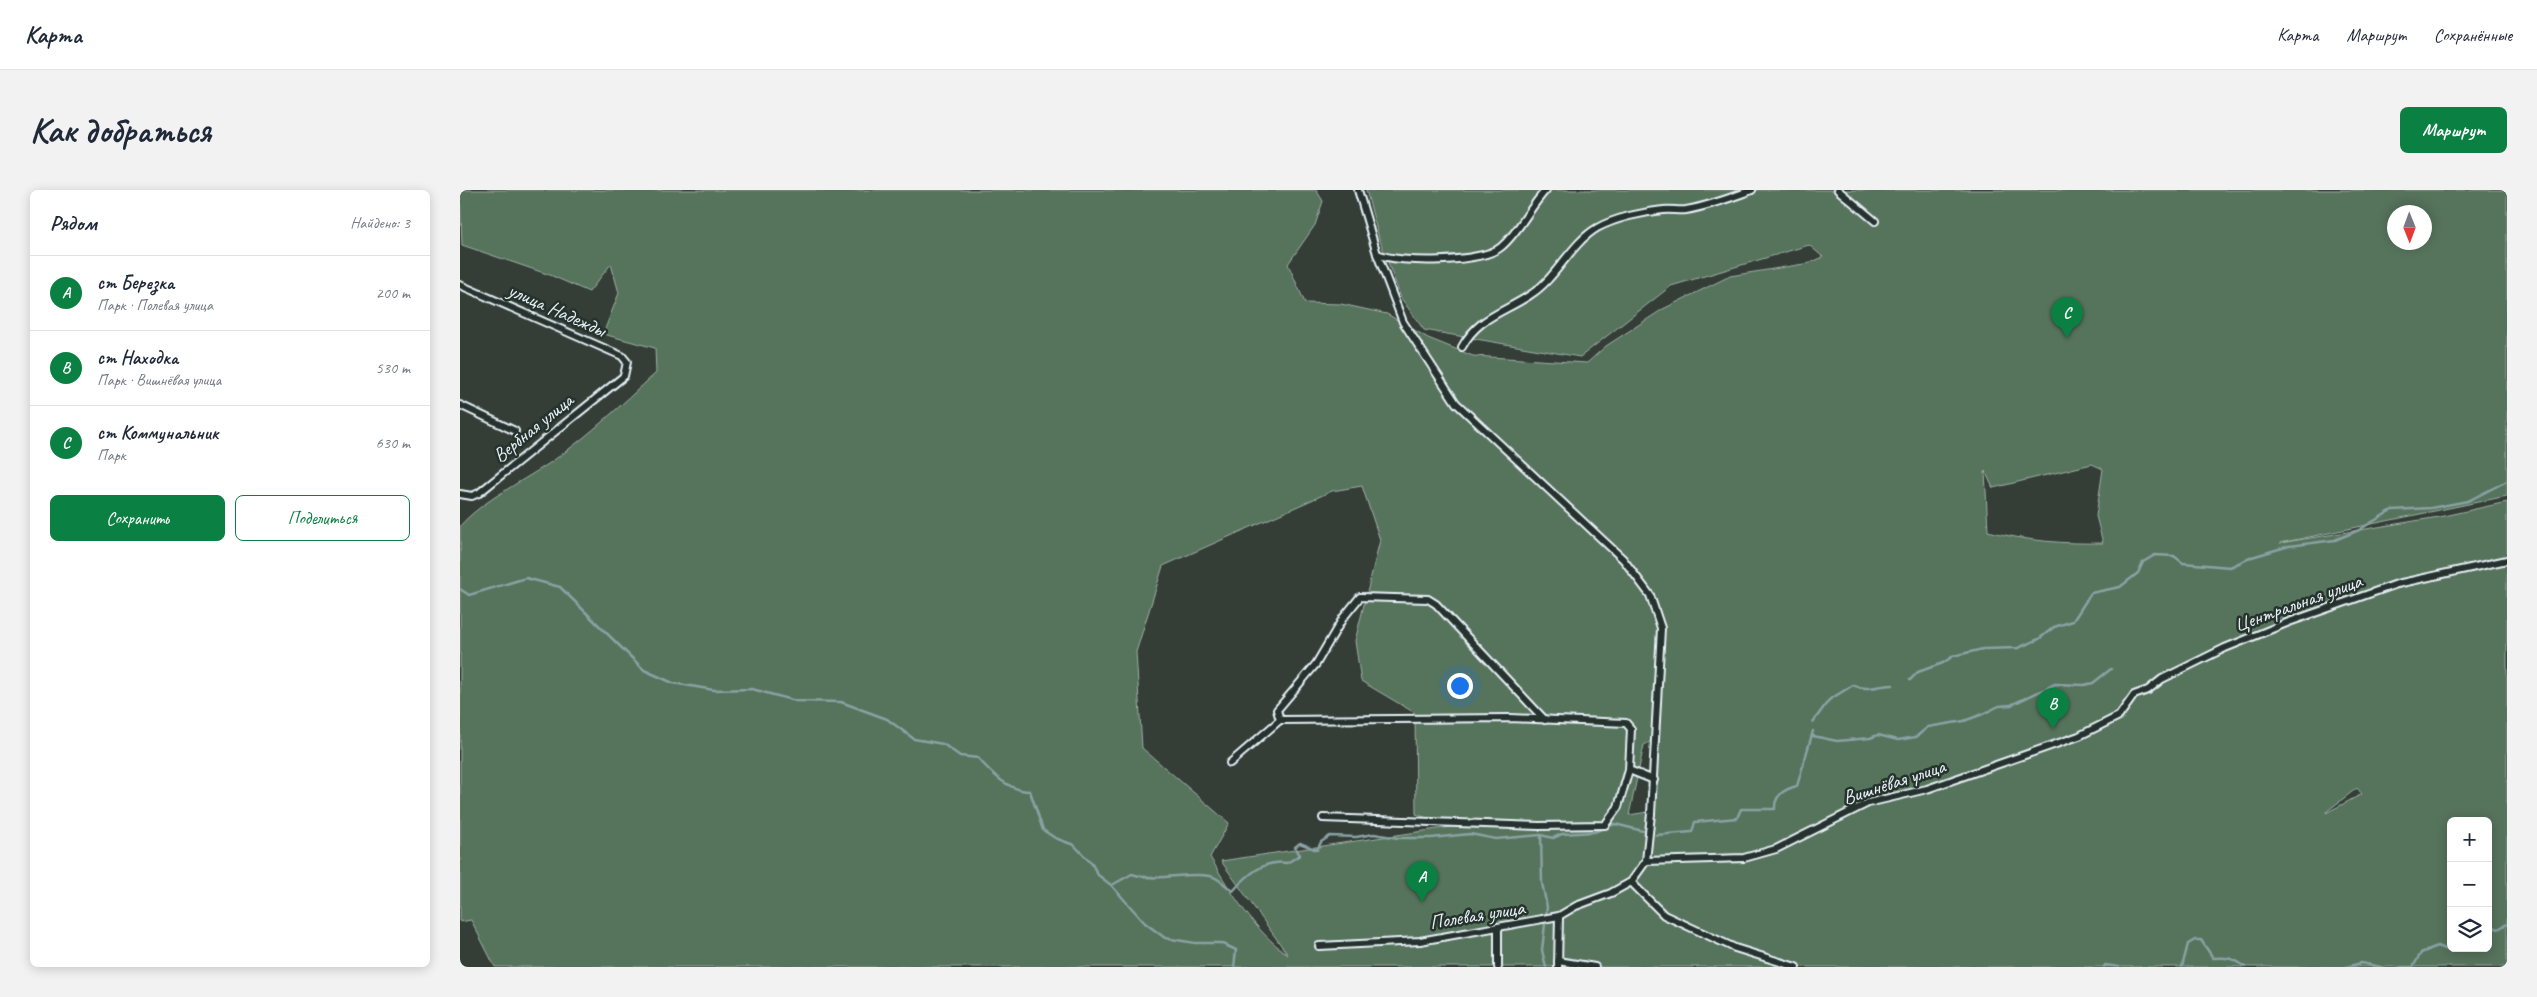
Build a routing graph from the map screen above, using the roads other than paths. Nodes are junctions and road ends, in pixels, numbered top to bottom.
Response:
1 (1358, 190) edge
2 (1546, 190) edge
3 (1752, 190) edge
4 (1838, 190) edge
5 (1875, 221) dead end
6 (1377, 254) junction
7 (460, 285) edge
8 (1462, 347) dead end
9 (624, 376) joint
10 (460, 405) edge
11 (515, 431) dead end
12 (460, 494) edge
13 (2507, 560) edge
14 (2119, 716) joint
15 (1280, 720) junction
16 (1545, 720) junction
17 (1230, 763) dead end
18 (1629, 770) junction
19 (1654, 780) junction
20 (1323, 818) dead end
21 (1646, 862) junction
22 (1631, 882) junction
23 (1555, 917) junction
24 (1498, 928) junction
25 (1319, 946) dead end
26 (1558, 964) edge
27 (1498, 967) edge
28 (1596, 967) edge
29 (1796, 967) edge

1 - 6 street
2 - 6 street
3 - 8 street
4 - 5 street
6 - 19 street
7 - 9 street, улица Надежды
9 - 12 street, Вербная улица
10 - 11 street
13 - 14 street, Центральная улица
14 - 21 street, Вишнёвая улица
15 - 16 street
15 - 16 street
15 - 17 street
16 - 18 street
18 - 19 street
18 - 20 street
19 - 21 street
21 - 22 street
22 - 23 street, Полевая улица
22 - 29 street
23 - 24 street, Полевая улица
23 - 26 street
24 - 25 street, Полевая улица
24 - 27 street
26 - 28 street

